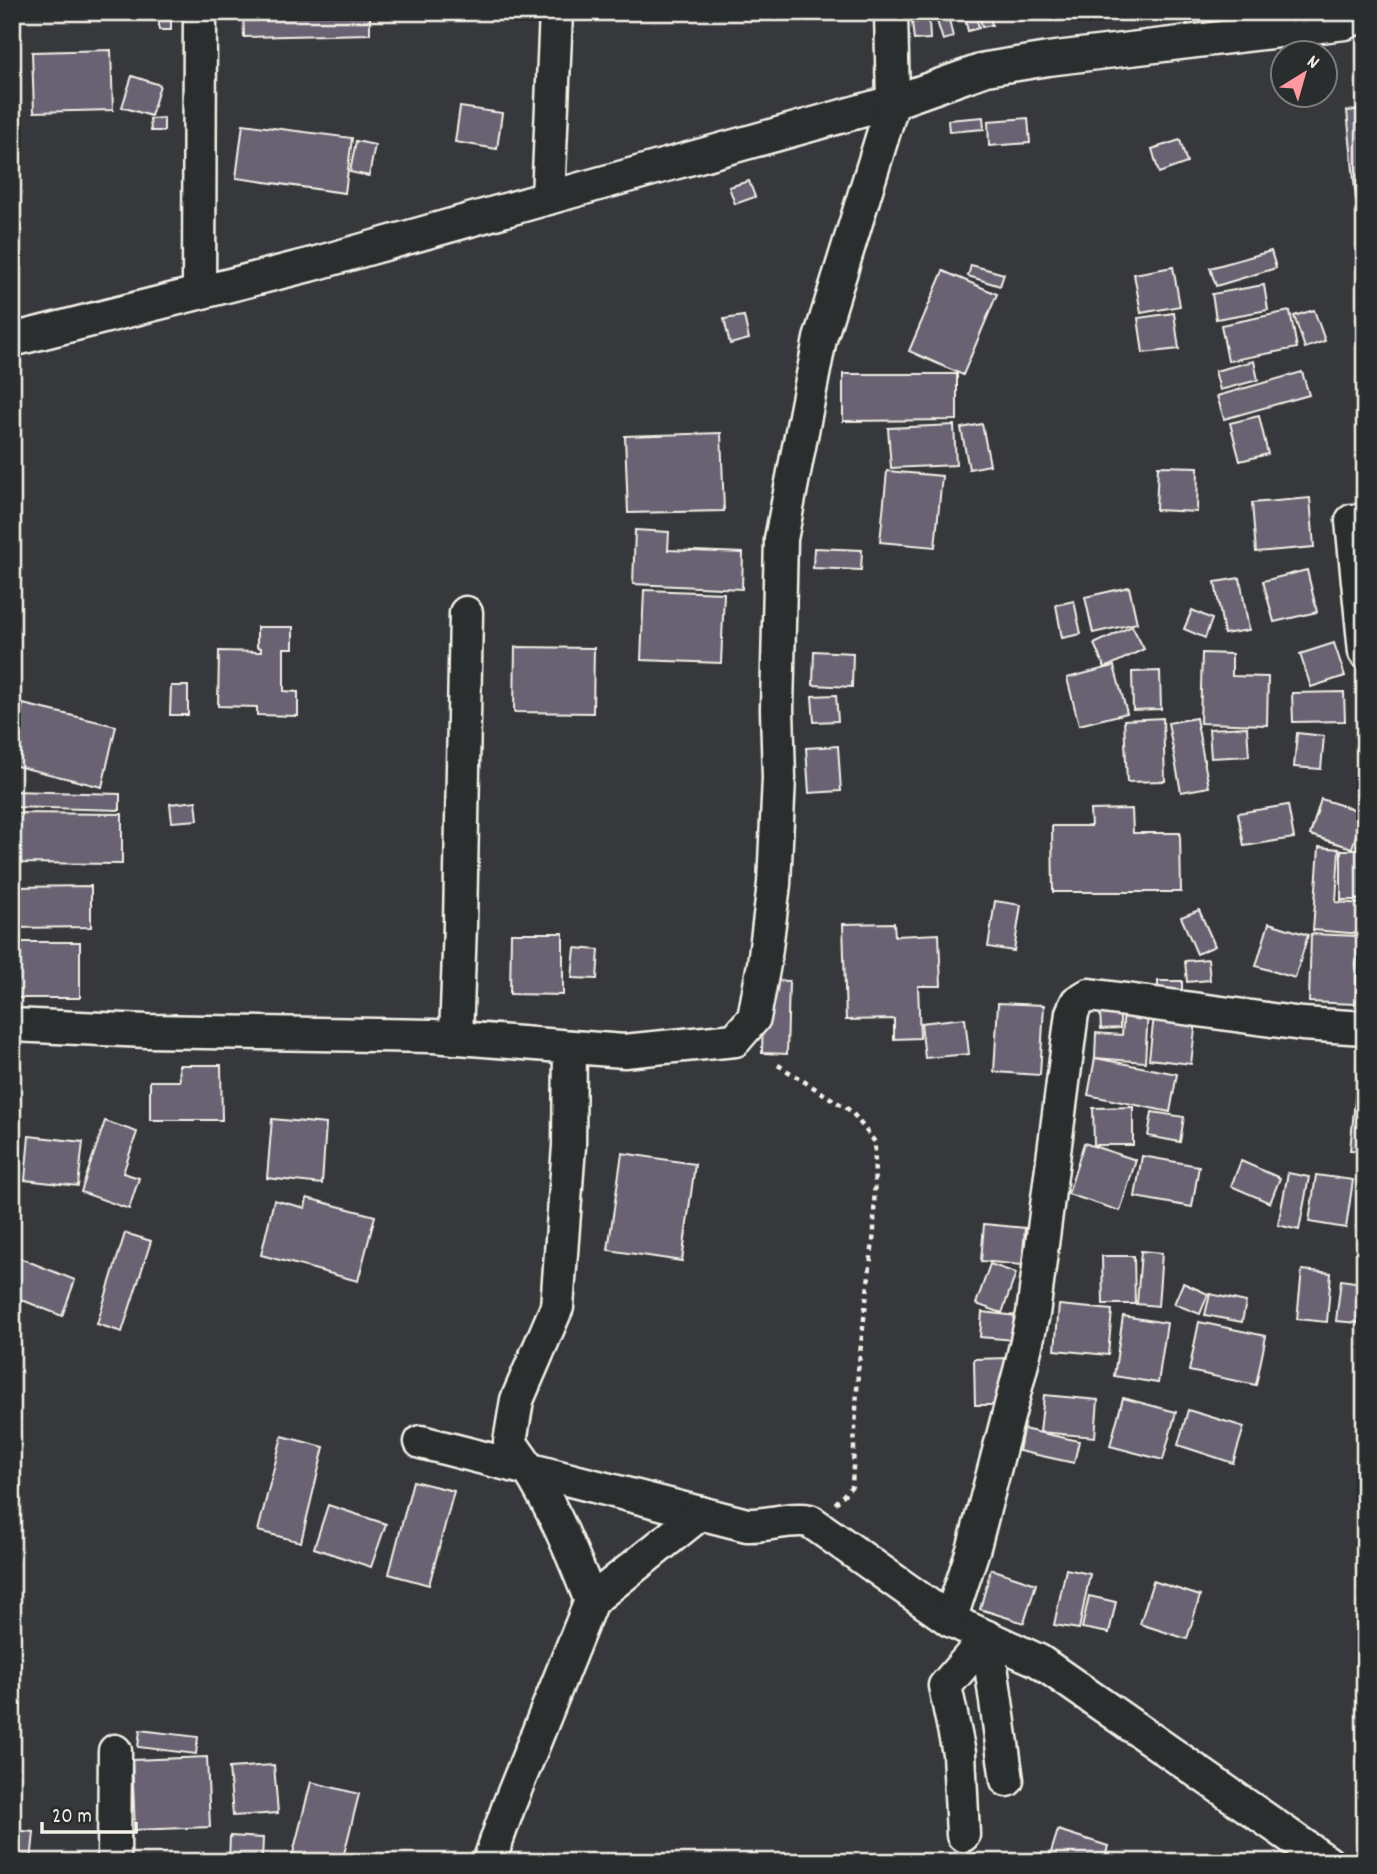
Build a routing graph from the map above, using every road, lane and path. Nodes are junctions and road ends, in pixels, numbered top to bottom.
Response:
1 (200, 12) edge
2 (556, 12) edge
3 (891, 12) edge
4 (1365, 13) edge
5 (893, 102) junction
6 (548, 198) junction
7 (199, 292) junction
8 (12, 340) edge
9 (1352, 521) dead end
10 (466, 613) dead end
11 (1365, 652) edge
12 (12, 1025) edge
13 (1365, 1028) edge
14 (456, 1038) junction
15 (570, 1047) junction
16 (778, 1066) dead end
17 (421, 1442) dead end
18 (531, 1470) junction
19 (701, 1513) junction
20 (816, 1525) junction
21 (591, 1601) junction
22 (950, 1619) junction
23 (987, 1637) junction
24 (115, 1751) dead end
25 (1007, 1780) dead end
26 (963, 1835) dead end
27 (114, 1862) edge
28 (489, 1862) edge
29 (1327, 1862) edge

1 - 7 street
2 - 6 street
3 - 5 street
4 - 5 street
5 - 6 street
5 - 15 street
6 - 7 street
7 - 8 street
9 - 11 street
10 - 14 street
12 - 14 street
13 - 22 street
14 - 15 street
15 - 18 street
16 - 20 path
17 - 18 street
18 - 19 street
18 - 21 street
19 - 20 street
19 - 21 street
20 - 22 street
21 - 28 street
22 - 23 street
23 - 25 street
23 - 26 street
23 - 29 street
24 - 27 street

